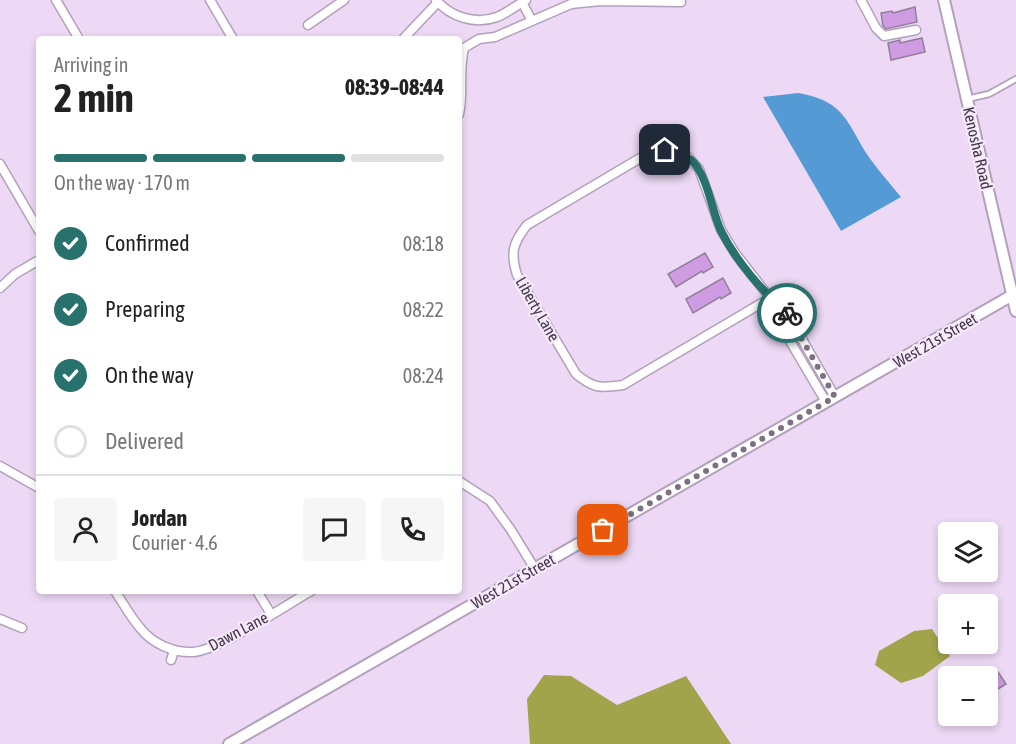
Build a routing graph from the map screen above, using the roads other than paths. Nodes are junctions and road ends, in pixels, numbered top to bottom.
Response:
1 (57, 0) edge
2 (210, 0) edge
3 (344, 0) edge
4 (861, 0) edge
5 (944, 0) edge
6 (437, 1) edge
7 (524, 1) edge
8 (681, 2) dead end
9 (532, 21) junction
10 (308, 25) dead end
11 (916, 30) dead end
12 (77, 36) edge
13 (231, 36) edge
14 (406, 36) edge
15 (462, 57) edge
16 (1016, 79) edge
17 (967, 99) junction
18 (0, 164) edge
19 (36, 226) edge
20 (36, 262) edge
21 (0, 288) edge
22 (1014, 294) edge
23 (770, 298) junction
24 (1016, 311) edge
25 (830, 400) junction
26 (0, 466) edge
27 (462, 483) edge
28 (36, 487) edge
29 (535, 569) junction
30 (117, 594) edge
31 (259, 594) edge
32 (306, 594) edge
33 (271, 614) junction
34 (0, 619) edge
35 (22, 628) dead end
36 (229, 744) edge

1 - 12 street
2 - 13 street
3 - 10 street
4 - 11 street
5 - 17 street, Kenosha Road
6 - 7 street
6 - 14 street
7 - 9 street
8 - 9 street
9 - 15 street
16 - 17 lane
17 - 22 street, Kenosha Road
18 - 19 street
20 - 21 street
22 - 24 street, Kenosha Road
22 - 25 street, West 21st Street
23 - 23 street, Liberty Lane
23 - 25 street, Liberty Lane
25 - 29 street, West 21st Street
26 - 28 street
27 - 29 street
29 - 36 street, West 21st Street
30 - 33 street, Dawn Lane
31 - 33 street
32 - 33 street, Dawn Lane
34 - 35 street

